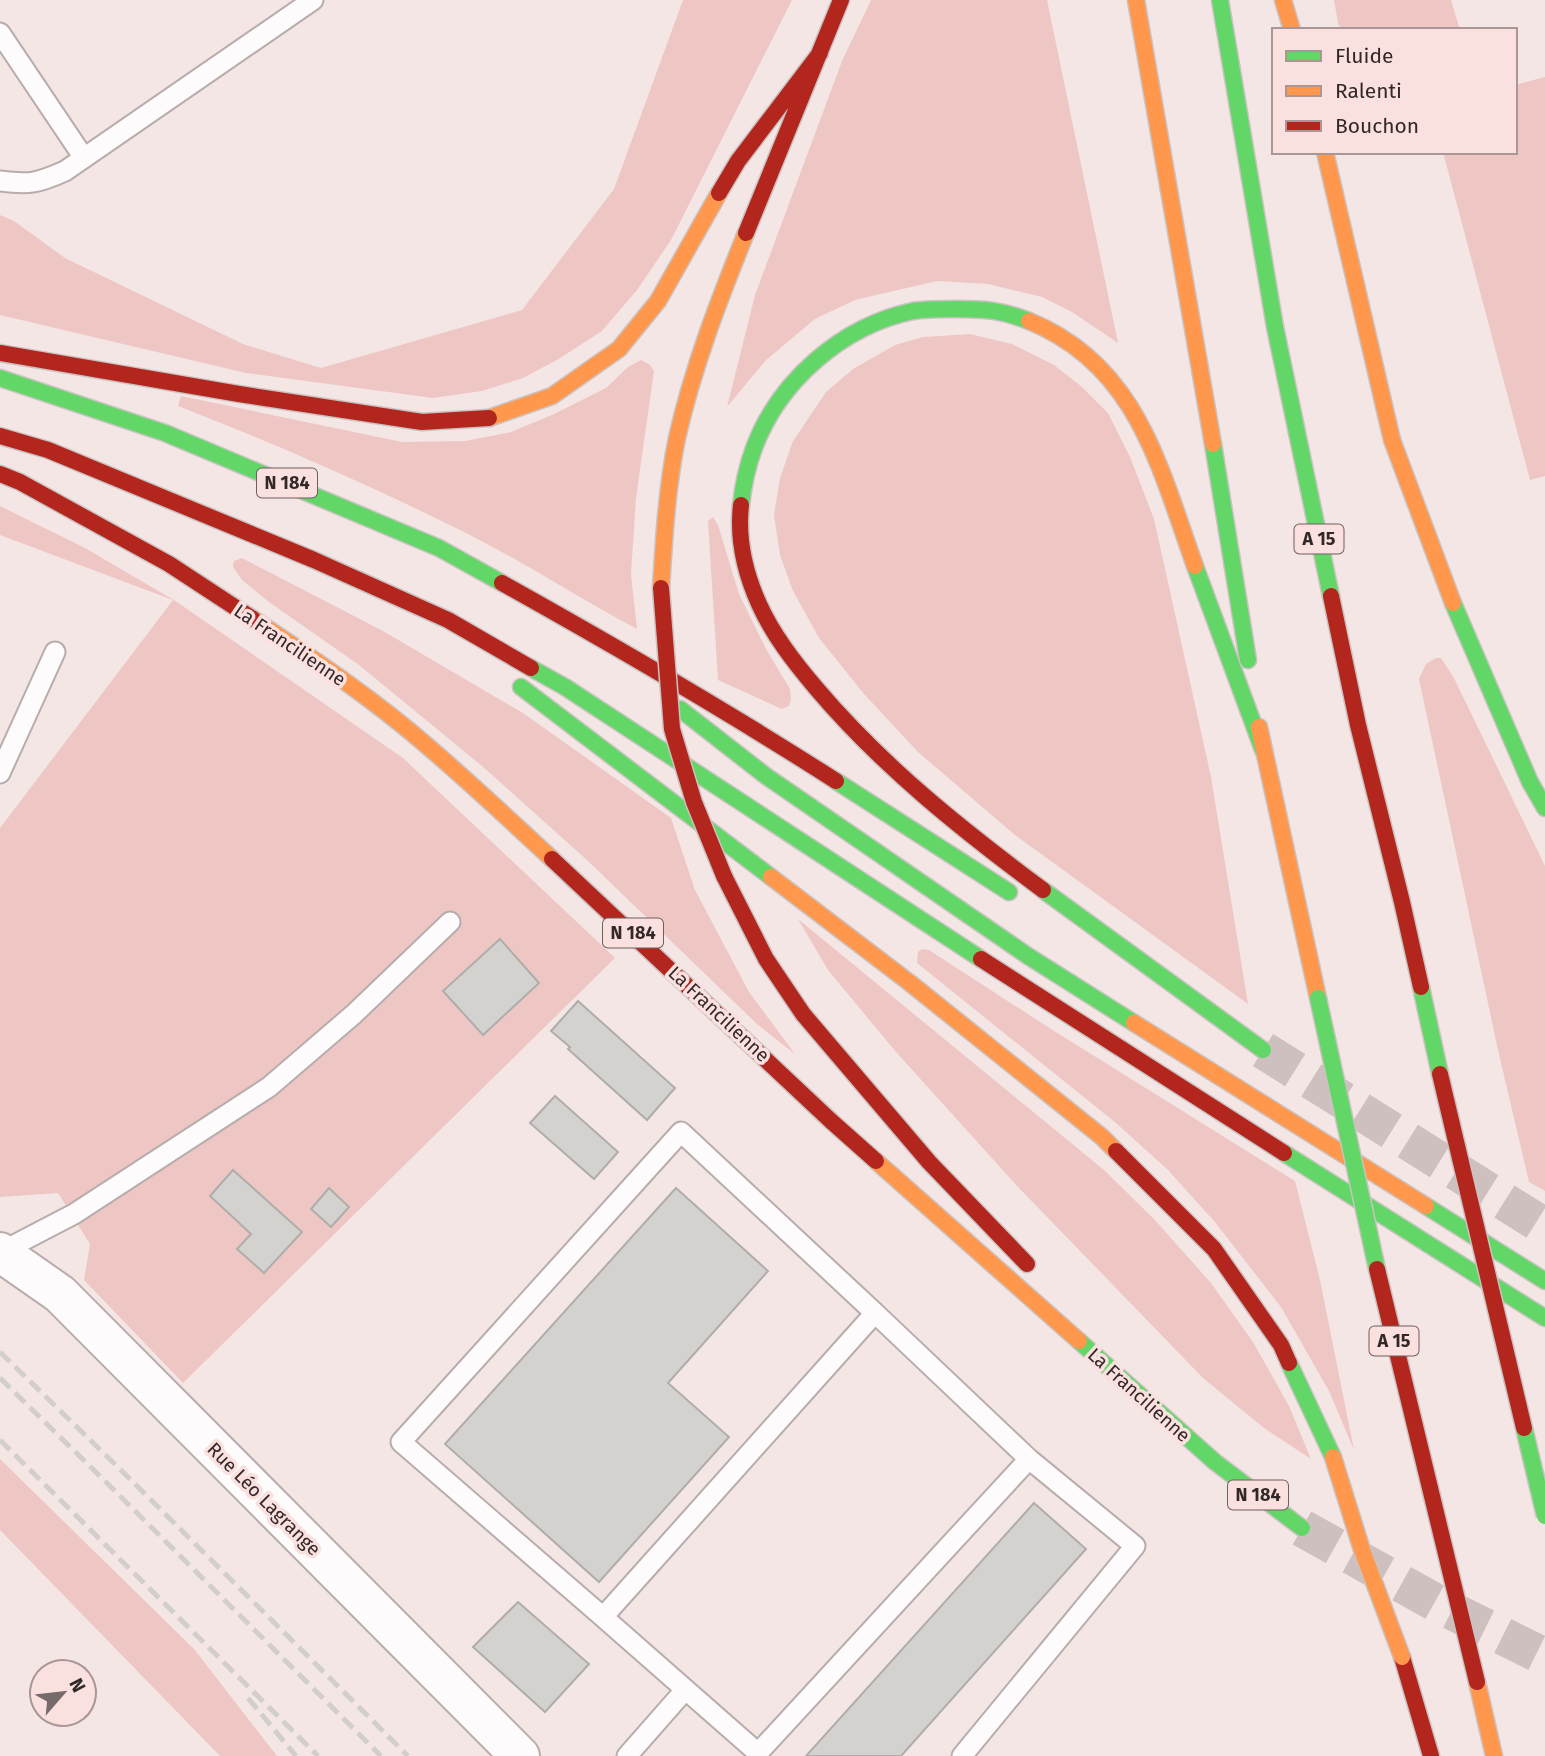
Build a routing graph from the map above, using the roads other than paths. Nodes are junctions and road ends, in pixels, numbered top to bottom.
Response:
1 (313, 0) edge
2 (841, 0) edge
3 (1136, 0) edge
4 (1220, 0) edge
5 (1283, 0) edge
6 (1291, 28) edge
7 (0, 33) edge
8 (820, 54) junction
9 (1325, 154) edge
10 (84, 158) junction
11 (0, 181) edge
12 (0, 353) edge
13 (0, 378) edge
14 (0, 436) edge
15 (0, 474) edge
16 (314, 560) junction
17 (561, 616) junction
18 (419, 624) dead end
19 (55, 652) dead end
20 (512, 681) dead end
21 (1263, 750) junction
22 (0, 772) edge
23 (1545, 808) edge
24 (1020, 899) dead end
25 (450, 922) dead end
26 (1078, 936) dead end
27 (0, 1252) edge
28 (1034, 1272) dead end
29 (1545, 1281) edge
30 (875, 1313) junction
31 (1545, 1318) edge
32 (1081, 1322) dead end
33 (1029, 1459) junction
34 (1214, 1462) junction
35 (1545, 1516) edge
36 (1303, 1528) tunnel mouth
37 (603, 1617) junction
38 (685, 1689) junction
39 (759, 1755) edge
40 (520, 1756) edge
41 (627, 1756) edge
42 (961, 1756) edge
43 (1431, 1756) edge
44 (1494, 1756) edge

1 - 10 lane
2 - 8 highway
3 - 21 highway, A 15
4 - 35 highway, A 15, bridge
5 - 6 highway
7 - 10 lane
8 - 12 highway
8 - 28 highway, bridge
9 - 23 highway
10 - 11 lane
13 - 17 highway, N 184
14 - 16 highway
15 - 34 highway, La Francilienne / N 184
16 - 18 highway
16 - 31 highway
17 - 24 highway, N 184
17 - 29 highway
19 - 22 lane
20 - 43 highway, bridge
21 - 26 highway
21 - 44 highway, A 15, bridge
25 - 27 lane
27 - 40 street, Rue Léo Lagrange
30 - 33 lane
30 - 37 lane
30 - 37 lane
32 - 34 highway
33 - 39 lane
33 - 42 lane
34 - 36 highway, La Francilienne / N 184
37 - 38 lane
38 - 39 lane
38 - 41 lane

